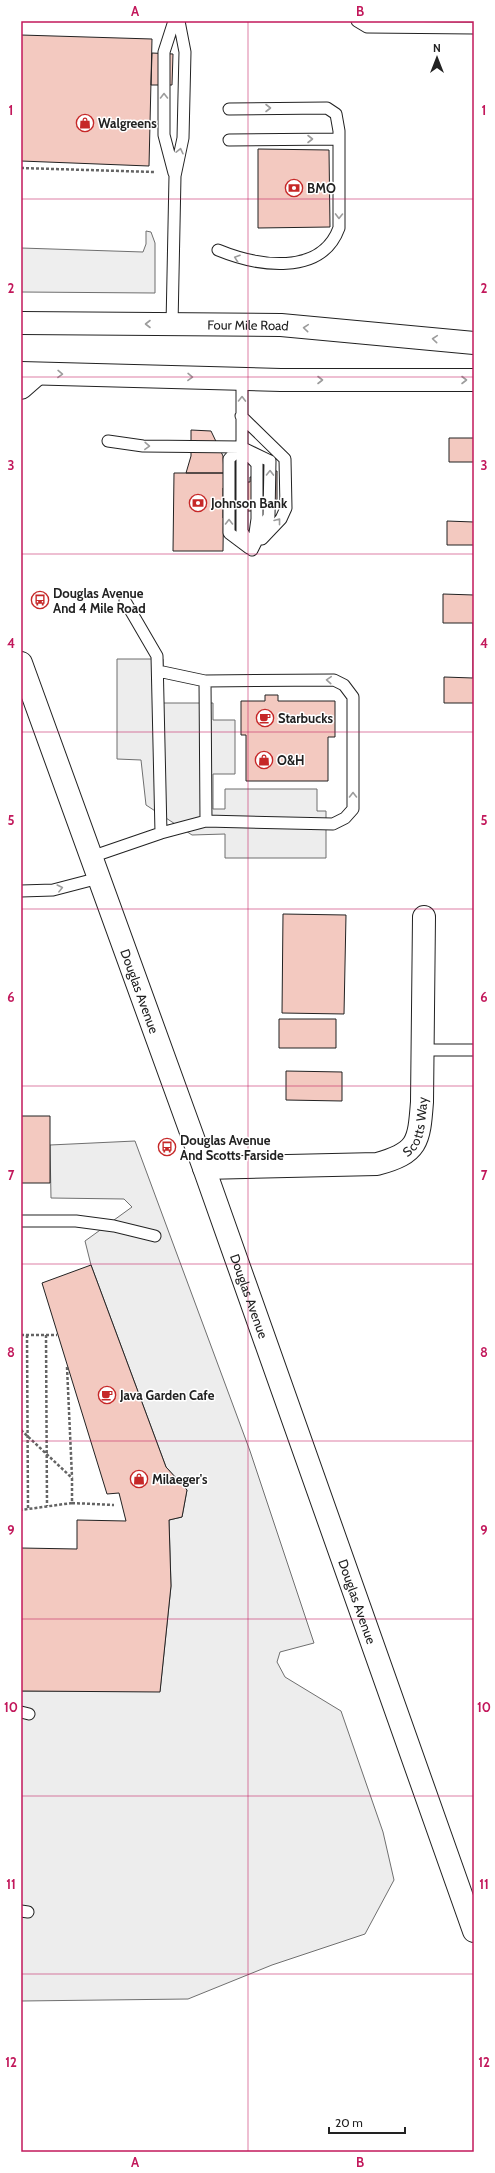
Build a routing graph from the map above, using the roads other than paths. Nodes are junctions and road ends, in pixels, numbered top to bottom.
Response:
1 (174, 21) edge
2 (179, 21) edge
3 (357, 21) edge
4 (474, 28) edge
5 (229, 108) dead end
6 (339, 139) junction
7 (229, 140) dead end
8 (174, 176) junction
9 (218, 250) dead end
10 (21, 323) edge
11 (172, 324) junction
12 (474, 343) edge
13 (29, 374) edge
14 (242, 378) junction
15 (474, 380) edge
16 (21, 388) edge
17 (241, 416) junction
18 (108, 441) dead end
19 (241, 447) junction
20 (252, 550) junction
21 (125, 601) dead end
22 (21, 663) edge
23 (158, 672) junction
24 (205, 681) junction
25 (206, 821) junction
26 (161, 833) junction
27 (91, 857) junction
28 (99, 878) junction
29 (21, 891) edge
30 (424, 917) dead end
31 (423, 1050) junction
32 (474, 1050) edge
33 (204, 1168) junction
34 (21, 1221) edge
35 (155, 1236) dead end
36 (474, 1931) edge

8 -> 1 lane
8 -> 2 lane
3 - 4 lane
5 -> 6 lane
7 -> 6 lane
6 -> 9 lane
8 - 11 lane
11 -> 10 main road, Four Mile Road
12 -> 11 main road, Four Mile Road
13 -> 14 main road
13 - 16 main road
14 -> 15 main road
17 -> 14 lane
17 - 19 lane
20 -> 17 lane
18 -> 19 lane
20 -> 19 lane
20 -> 19 lane
21 - 23 lane
22 - 27 main road, Douglas Avenue
23 - 24 lane
23 - 26 lane
24 - 25 lane
25 -> 24 lane
25 - 26 lane
26 - 27 lane
27 - 28 main road, Douglas Avenue
29 -> 28 lane
28 - 33 main road, Douglas Avenue
30 - 31 main road, Scotts Way
31 - 32 lane
31 - 33 main road, Scotts Way
33 - 36 main road, Douglas Avenue
34 - 35 lane

